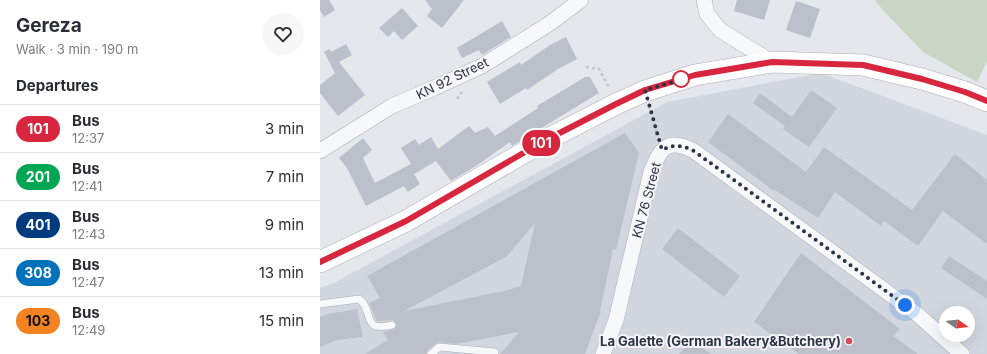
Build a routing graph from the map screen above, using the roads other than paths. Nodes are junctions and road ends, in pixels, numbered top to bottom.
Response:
1 (581, 0) edge
2 (704, 0) edge
3 (772, 62) junction
4 (987, 102) edge
5 (320, 151) edge
6 (320, 262) edge
7 (320, 304) edge
8 (392, 325) dead end
9 (495, 352) dead end
10 (431, 354) edge
11 (603, 354) edge
12 (962, 354) edge

1 - 5 street, KN 92 Street
2 - 3 street
3 - 4 main road
3 - 6 main road
7 - 8 lane
9 - 10 lane
11 - 12 street, KN 76 Street

